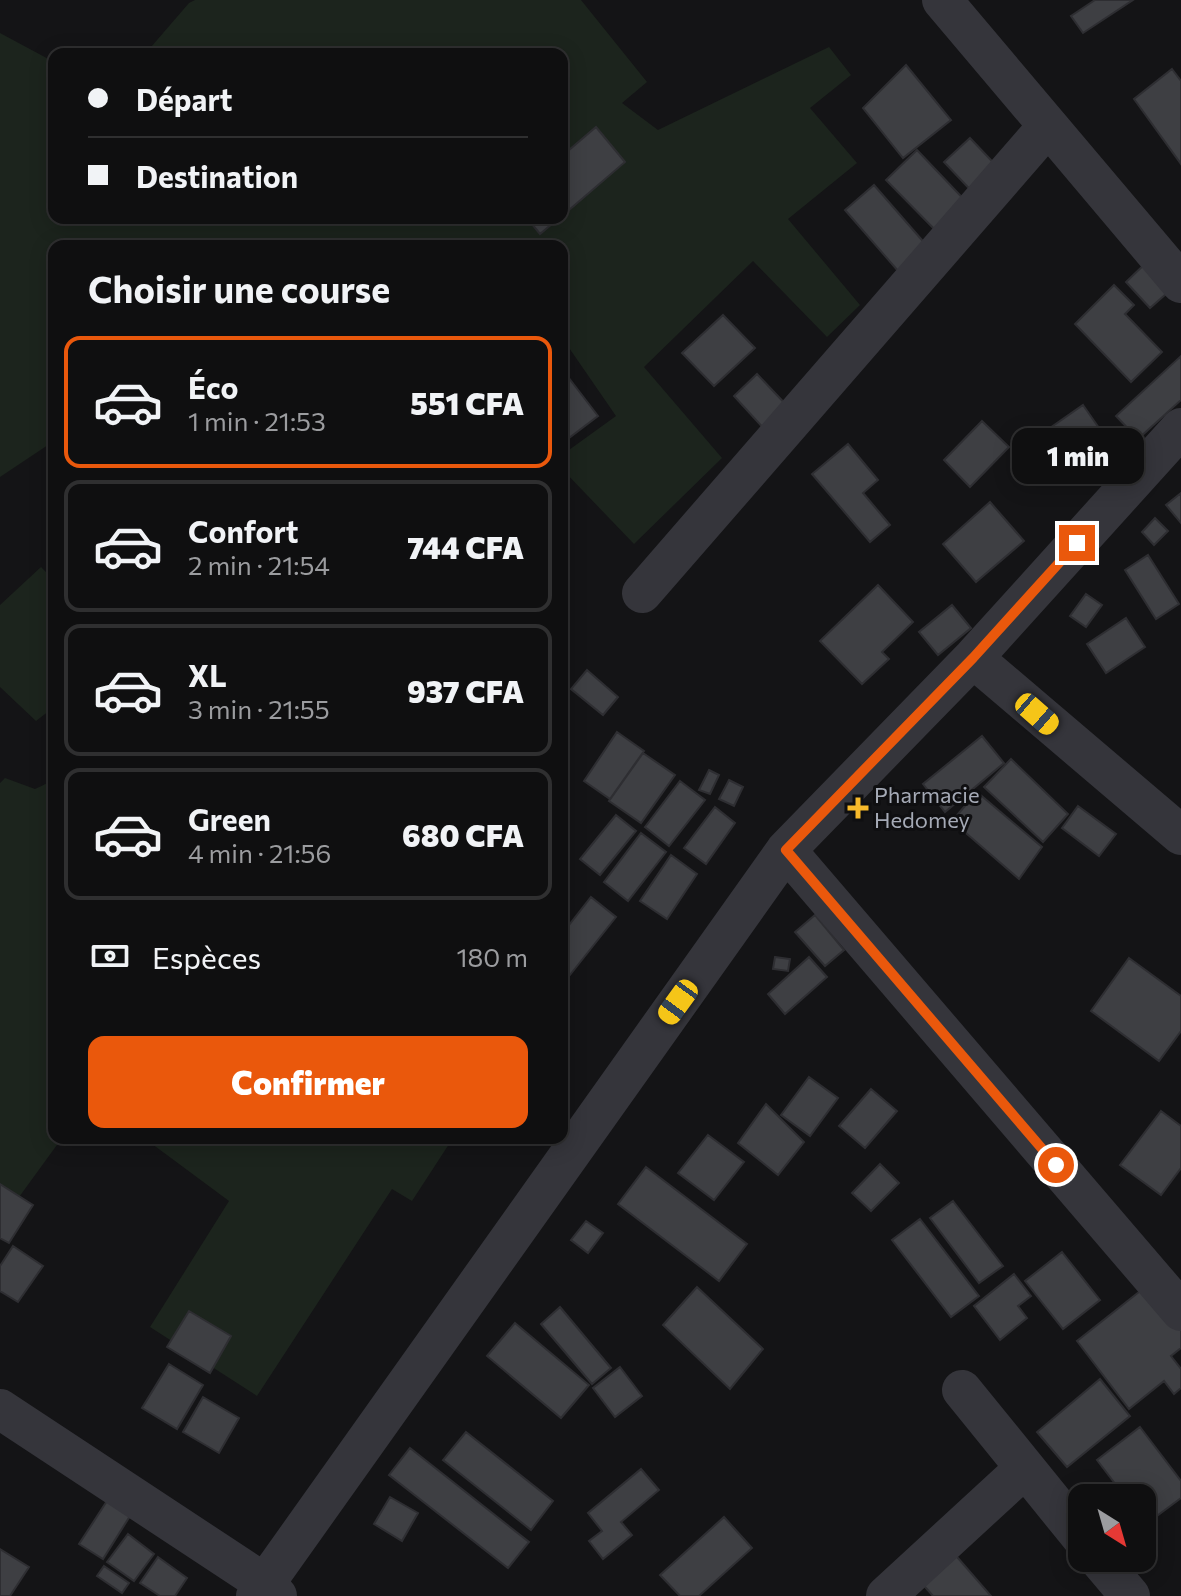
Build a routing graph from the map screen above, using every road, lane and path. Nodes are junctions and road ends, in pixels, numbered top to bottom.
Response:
1 (942, 0) edge
2 (1048, 126) junction
3 (1181, 283) edge
4 (1181, 428) edge
5 (642, 593) dead end
6 (973, 658) junction
7 (1181, 835) edge
8 (786, 850) junction
9 (1181, 1311) edge
10 (962, 1390) dead end
11 (0, 1409) edge
12 (1024, 1469) junction
13 (1068, 1521) edge
14 (1110, 1572) edge
15 (265, 1592) edge
16 (886, 1596) edge
17 (1130, 1596) edge

1 - 2 street
2 - 3 street
2 - 5 street
4 - 6 street
6 - 7 street
6 - 8 street
8 - 9 street
8 - 15 street
10 - 12 street
11 - 15 street
12 - 13 street
12 - 16 street
14 - 17 street

